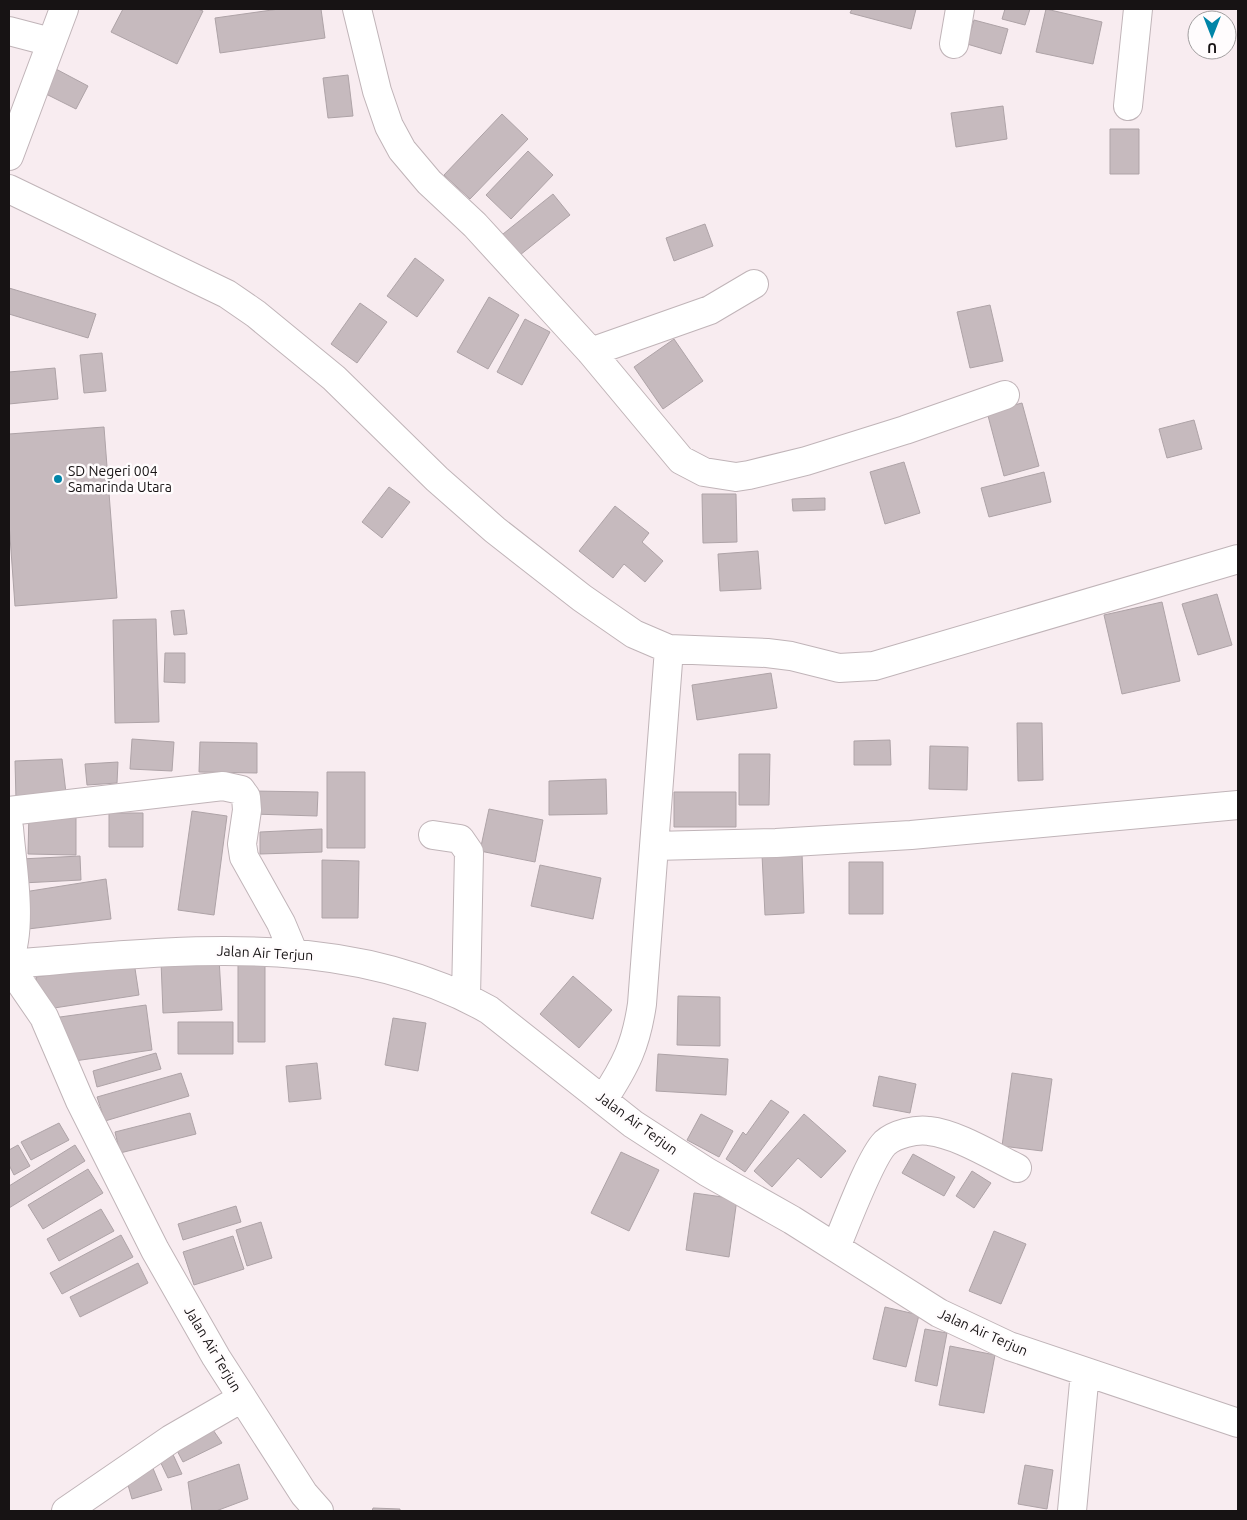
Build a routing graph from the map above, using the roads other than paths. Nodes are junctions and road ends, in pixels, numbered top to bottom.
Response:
1 (64, 9) edge
2 (356, 9) edge
3 (960, 9) edge
4 (1138, 9) edge
5 (9, 31) edge
6 (51, 42) junction
7 (954, 44) dead end
8 (1128, 106) dead end
9 (9, 156) edge
10 (9, 189) edge
11 (754, 284) dead end
12 (591, 352) junction
13 (1005, 395) dead end
14 (1238, 559) edge
15 (669, 649) junction
16 (1238, 805) edge
17 (9, 811) edge
18 (9, 828) edge
19 (433, 835) dead end
20 (654, 846) junction
21 (294, 954) junction
22 (9, 964) edge
23 (466, 997) junction
24 (604, 1100) junction
25 (1017, 1168) dead end
26 (836, 1247) junction
27 (1085, 1372) junction
28 (242, 1398) junction
29 (1238, 1423) edge
30 (66, 1511) edge
31 (319, 1511) edge
32 (1072, 1511) edge

1 - 6 street
2 - 12 street
3 - 7 street
4 - 8 street
5 - 6 street
6 - 9 street
10 - 15 street
11 - 12 street
12 - 13 street
14 - 15 street
15 - 20 street
16 - 20 street
17 - 21 street
18 - 22 street
19 - 23 street
20 - 24 street
21 - 22 street, Jalan Air Terjun
21 - 23 street, Jalan Air Terjun
22 - 28 street, Jalan Air Terjun
23 - 24 street, Jalan Air Terjun
24 - 26 street, Jalan Air Terjun
25 - 26 street
26 - 27 street, Jalan Air Terjun
27 - 29 street, Jalan Air Terjun
27 - 32 street
28 - 30 street
28 - 31 street, Jalan Air Terjun

